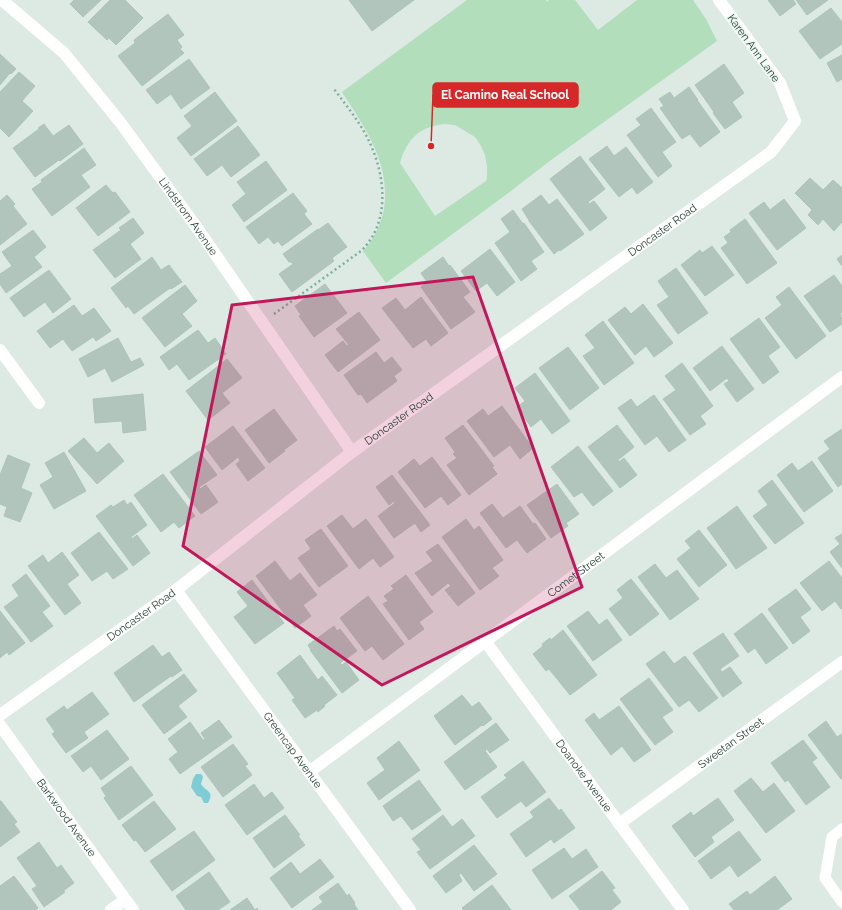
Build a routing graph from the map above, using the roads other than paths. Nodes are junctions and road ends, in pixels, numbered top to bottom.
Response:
1 (2, 0) edge
2 (719, 0) edge
3 (795, 121) joint
4 (0, 350) edge
5 (842, 377) edge
6 (39, 403) dead end
7 (352, 452) junction
8 (176, 590) junction
9 (485, 641) junction
10 (842, 662) edge
11 (0, 715) edge
12 (0, 725) edge
13 (309, 772) junction
14 (620, 824) junction
15 (842, 830) edge
16 (125, 900) junction
17 (842, 902) edge
18 (111, 910) edge
19 (133, 910) edge
20 (410, 910) edge
21 (683, 910) edge

1 - 7 street, Lindstrom Avenue
2 - 3 street, Karen Ann Lane
3 - 7 street, Doncaster Road
4 - 6 street
5 - 9 street, Comet Street
7 - 8 street, Doncaster Road
8 - 11 street, Doncaster Road
8 - 13 street, Greencap Avenue
9 - 13 street, Comet Street
9 - 14 street, Doanoke Avenue
10 - 14 street, Sweetan Street
12 - 16 street, Barkwood Avenue
13 - 20 street, Greencap Avenue
14 - 21 street, Doanoke Avenue
15 - 17 lane
16 - 18 street
16 - 19 street, Barkwood Avenue

